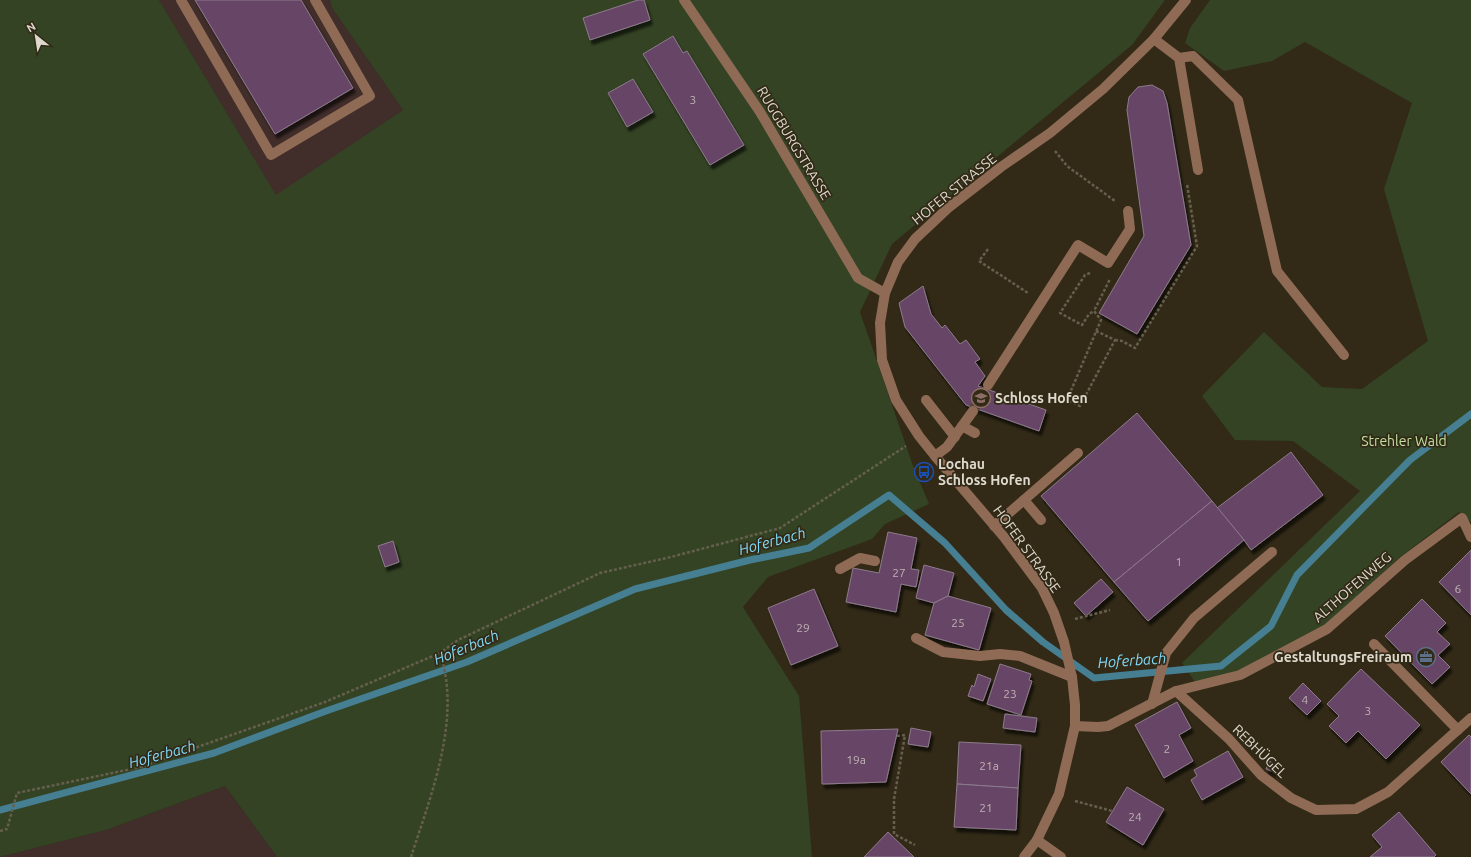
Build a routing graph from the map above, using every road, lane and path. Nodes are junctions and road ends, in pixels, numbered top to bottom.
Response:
1 (181, 0) edge
2 (315, 0) edge
3 (684, 0) edge
4 (1186, 0) edge
5 (1154, 39) junction
6 (1179, 58) junction
7 (1052, 147) dead end
8 (1198, 170) dead end
9 (1128, 211) joint
10 (1197, 246) dead end
11 (988, 249) dead end
12 (1108, 263) junction
13 (1032, 287) dead end
14 (886, 293) junction
15 (1094, 311) junction
16 (1096, 331) junction
17 (1115, 340) junction
18 (1344, 355) dead end
19 (988, 385) tunnel mouth
20 (926, 400) dead end
21 (973, 411) tunnel mouth
22 (962, 426) junction
23 (976, 433) dead end
24 (955, 437) junction
25 (908, 444) dead end
26 (1078, 453) dead end
27 (935, 456) junction
28 (1027, 496) junction
29 (1041, 520) dead end
30 (994, 526) junction
31 (1471, 537) edge
32 (1272, 552) dead end
33 (874, 561) dead end
34 (840, 569) dead end
35 (1110, 610) dead end
36 (1070, 620) dead end
37 (916, 638) dead end
38 (1374, 644) dead end
39 (440, 653) junction
40 (1071, 672) junction
41 (1176, 691) junction
42 (1152, 704) junction
43 (1471, 718) edge
44 (1076, 726) junction
45 (1458, 730) junction
46 (897, 736) dead end
47 (1079, 802) dead end
48 (1112, 811) dead end
49 (0, 831) edge
50 (1037, 840) junction
51 (915, 845) dead end
52 (410, 857) edge
53 (1024, 857) edge
54 (1061, 857) edge

1 - 2 street
3 - 14 street, RUGGBURGSTRASSE
4 - 5 street, HOFER STRASSE
5 - 6 street
5 - 14 street, HOFER STRASSE
6 - 8 street
6 - 18 street
7 - 9 path
9 - 12 street
10 - 17 path
11 - 13 path
12 - 15 path
12 - 15 path
12 - 19 street
14 - 27 street, HOFER STRASSE
15 - 16 path
16 - 17 path
16 - 17 path
20 - 24 street
21 - 22 street
22 - 23 street
22 - 24 street
24 - 27 street
25 - 39 path
26 - 28 street
27 - 30 street, HOFER STRASSE
28 - 29 street
28 - 30 street
30 - 40 street, HOFER STRASSE
31 - 41 street, ALTHOFENWEG
32 - 42 street
33 - 34 street
35 - 36 path
37 - 40 street
38 - 45 street
39 - 49 path
39 - 52 path
40 - 44 street, HOFER STRASSE
41 - 42 street, ALTHOFENWEG
41 - 45 street, REBHÜGEL
42 - 44 street, ALTHOFENWEG
43 - 45 street, REBHÜGEL
44 - 50 street, HOFER STRASSE
46 - 51 path
47 - 48 path
50 - 53 street, HOFER STRASSE
50 - 54 street

